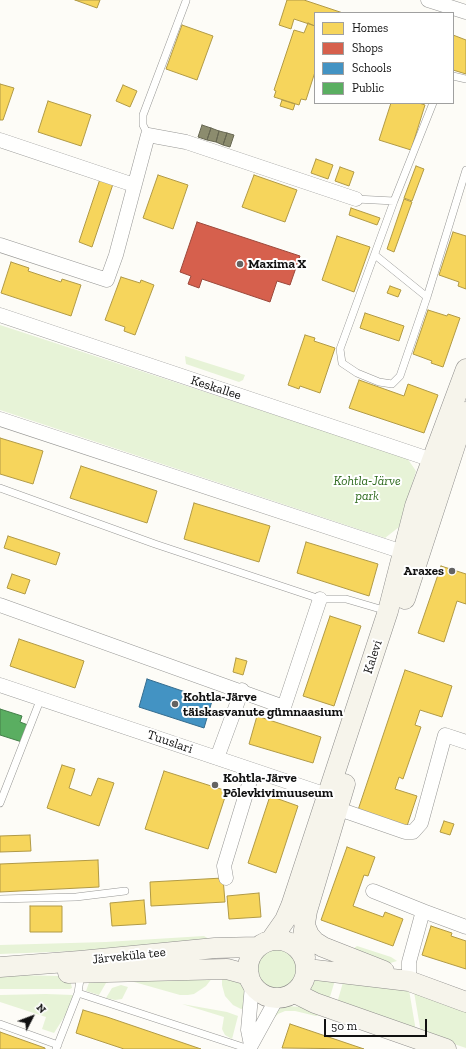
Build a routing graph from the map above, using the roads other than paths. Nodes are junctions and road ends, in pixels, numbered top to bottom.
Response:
1 (428, 0) edge
2 (186, 1) dead end
3 (466, 12) edge
4 (454, 76) edge
5 (466, 79) edge
6 (433, 104) edge
7 (148, 135) junction
8 (0, 140) edge
9 (466, 170) edge
10 (134, 185) junction
11 (356, 199) joint
12 (394, 201) junction
13 (0, 245) edge
14 (375, 255) junction
15 (427, 297) junction
16 (0, 315) edge
17 (466, 369) edge
18 (466, 412) edge
19 (0, 419) edge
20 (432, 460) junction
21 (0, 488) edge
22 (437, 499) junction
23 (411, 555) junction
24 (320, 598) junction
25 (0, 605) edge
26 (388, 611) junction
27 (0, 685) edge
28 (242, 690) junction
29 (41, 698) junction
30 (466, 742) edge
31 (217, 758) junction
32 (253, 771) junction
33 (332, 802) junction
34 (0, 803) edge
35 (226, 878) dead end
36 (124, 891) dead end
37 (373, 891) dead end
38 (0, 899) edge
39 (423, 911) junction
40 (304, 923) junction
41 (466, 927) edge
42 (264, 944) junction
43 (306, 963) junction
44 (0, 967) edge
45 (81, 968) junction
46 (251, 980) junction
47 (409, 981) junction
48 (78, 993) junction
49 (286, 996) junction
50 (466, 1002) edge
51 (0, 1024) edge
52 (57, 1047) edge
53 (250, 1048) edge
54 (446, 1049) edge

1 - 3 street
2 - 7 lane
4 - 5 lane
6 - 12 lane
7 - 10 street
7 - 11 street
8 - 10 street
9 - 15 lane
10 - 13 street
11 - 12 lane
12 - 14 lane
14 - 15 lane
14 - 15 lane
16 - 20 street, Keskallee
17 - 20 main road, Kalevi
18 - 22 main road, Kalevi
19 - 23 street
20 - 22 street
20 - 23 main road, Kalevi
21 - 24 lane
22 - 23 main road, Kalevi
23 - 26 main road, Kalevi
23 - 33 main road, Kalevi
24 - 26 lane
24 - 28 street
25 - 28 street
26 - 33 main road, Kalevi
27 - 29 street, Tuuslari
28 - 31 street
29 - 31 street, Tuuslari
29 - 34 lane
30 - 33 street, Tuuslari
31 - 32 street, Tuuslari
32 - 33 street, Tuuslari
32 - 35 street
33 - 40 main road, Kalevi
33 - 42 main road, Kalevi
36 - 38 lane
37 - 39 street
39 - 41 street
39 - 47 street
40 - 43 main road, Kalevi
40 - 47 main road
42 - 43 main road
42 - 45 main road, Järveküla tee
42 - 46 main road
43 - 47 main road
43 - 49 main road
44 - 45 main road, Järveküla tee
45 - 46 main road, Järveküla tee
45 - 48 lane
46 - 49 main road
46 - 53 street
47 - 50 main road
48 - 52 lane
48 - 53 lane
49 - 53 street
49 - 54 main road
51 - 52 lane

